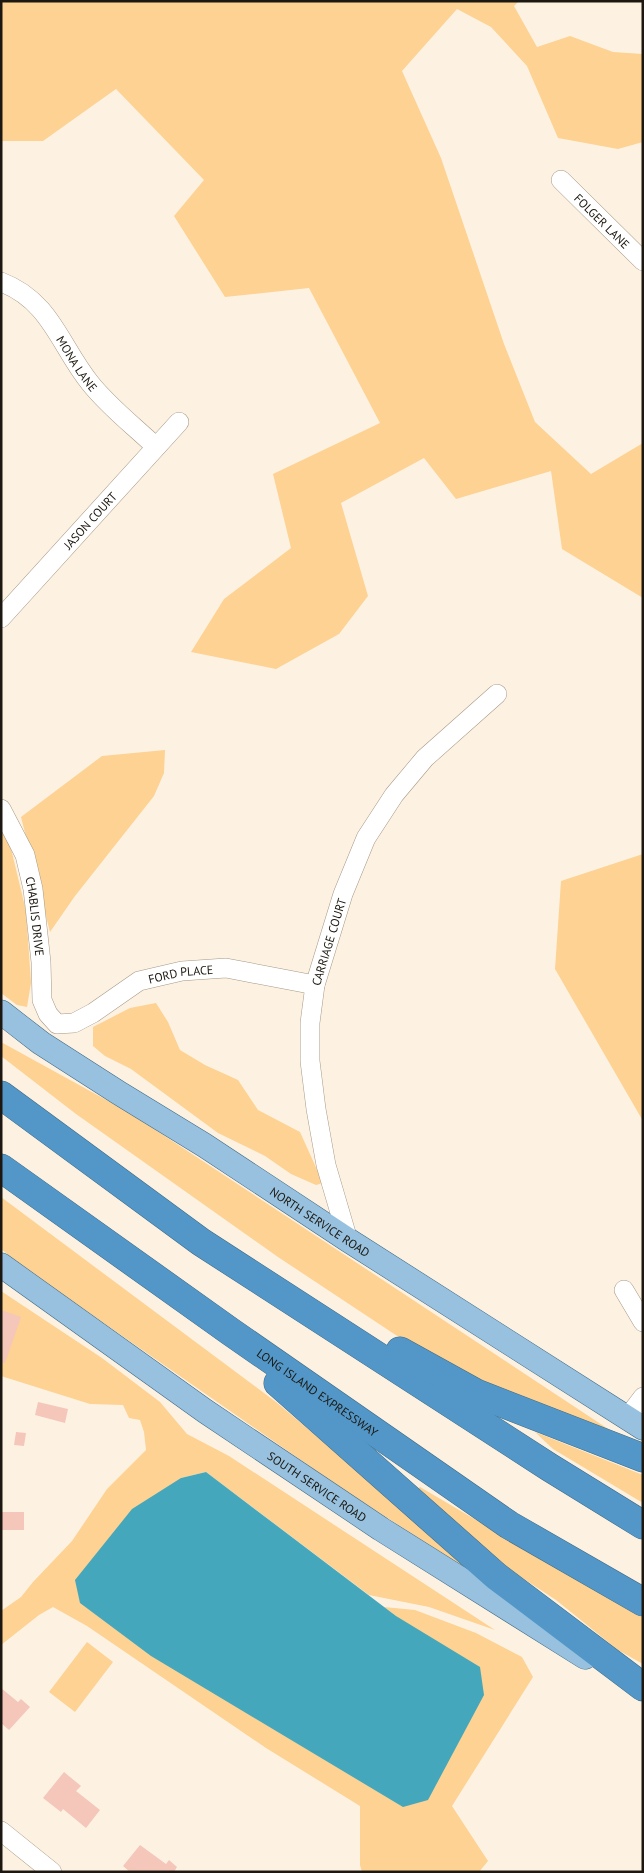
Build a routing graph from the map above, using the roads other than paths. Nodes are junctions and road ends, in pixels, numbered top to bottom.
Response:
1 (561, 180) dead end
2 (643, 261) edge
3 (1, 282) edge
4 (179, 422) dead end
5 (156, 447) junction
6 (1, 618) edge
7 (497, 694) dead end
8 (1, 809) edge
9 (315, 985) junction
10 (1, 1012) edge
11 (57, 1024) joint
12 (1, 1095) edge
13 (1, 1168) edge
14 (348, 1240) junction
15 (201, 1242) junction
16 (1, 1265) edge
17 (624, 1290) dead end
18 (643, 1322) edge
19 (231, 1332) junction
20 (643, 1397) edge
21 (635, 1423) edge
22 (643, 1458) edge
23 (643, 1525) edge
24 (643, 1602) edge
25 (643, 1687) edge
26 (643, 1693) edge
27 (1, 1830) edge
28 (52, 1872) edge

1 - 2 street, FOLGER LANE
3 - 5 street, MONA LANE
4 - 5 street, JASON COURT
5 - 6 street, JASON COURT
7 - 9 street, CARRIAGE COURT
8 - 11 street, CHABLIS DRIVE
9 - 11 street, FORD PLACE
9 - 14 street, CARRIAGE COURT
10 - 14 main road, NORTH SERVICE ROAD
12 - 15 highway
13 - 19 highway, LONG ISLAND EXPRESSWAY
14 - 21 main road, NORTH SERVICE ROAD
15 - 22 highway
15 - 23 highway
16 - 26 main road, SOUTH SERVICE ROAD
17 - 18 street
19 - 24 highway, LONG ISLAND EXPRESSWAY
19 - 25 highway
20 - 21 street
27 - 28 street

